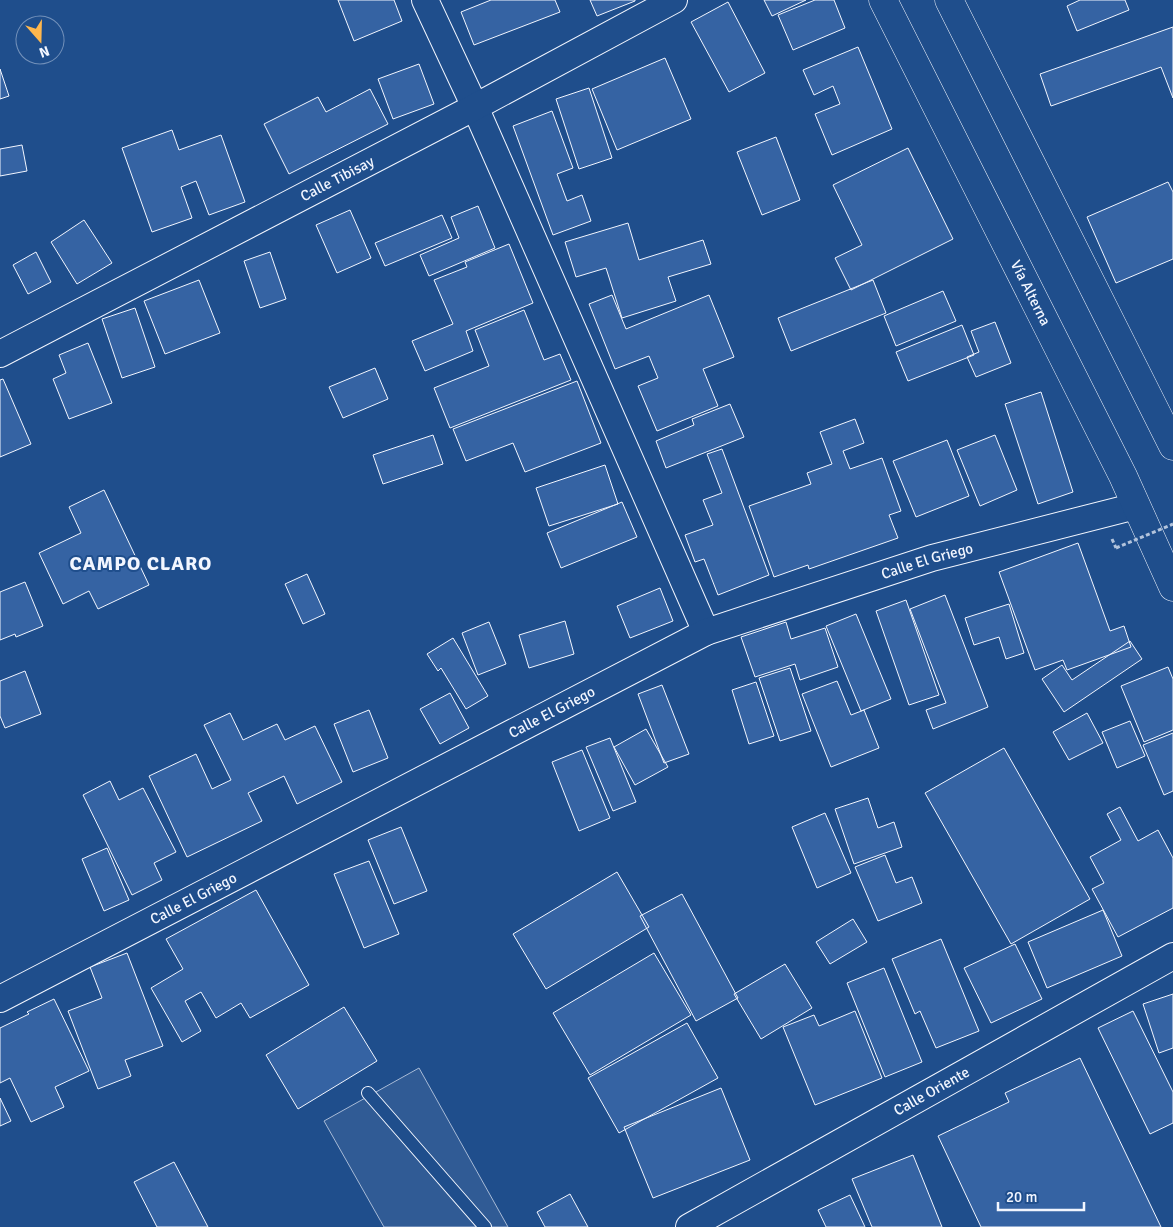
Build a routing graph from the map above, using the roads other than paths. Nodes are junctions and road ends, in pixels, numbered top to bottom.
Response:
1 (425, 0) edge
2 (674, 0) edge
3 (883, 0) edge
4 (950, 0) edge
5 (475, 106) junction
6 (0, 354) edge
7 (1173, 446) edge
8 (1136, 506) junction
9 (1173, 587) edge
10 (706, 632) junction
11 (1173, 956) edge
12 (0, 999) edge
13 (368, 1093) dead end
14 (485, 1227) edge
15 (689, 1227) edge

1 - 5 street
2 - 5 street, Calle Tibisay
3 - 8 highway, Vía Alterna
4 - 7 highway
5 - 6 street, Calle Tibisay
5 - 10 street
8 - 9 highway, Vía Alterna
8 - 10 street, Calle El Griego
10 - 12 street, Calle El Griego
11 - 15 street, Calle Oriente
13 - 14 lane

